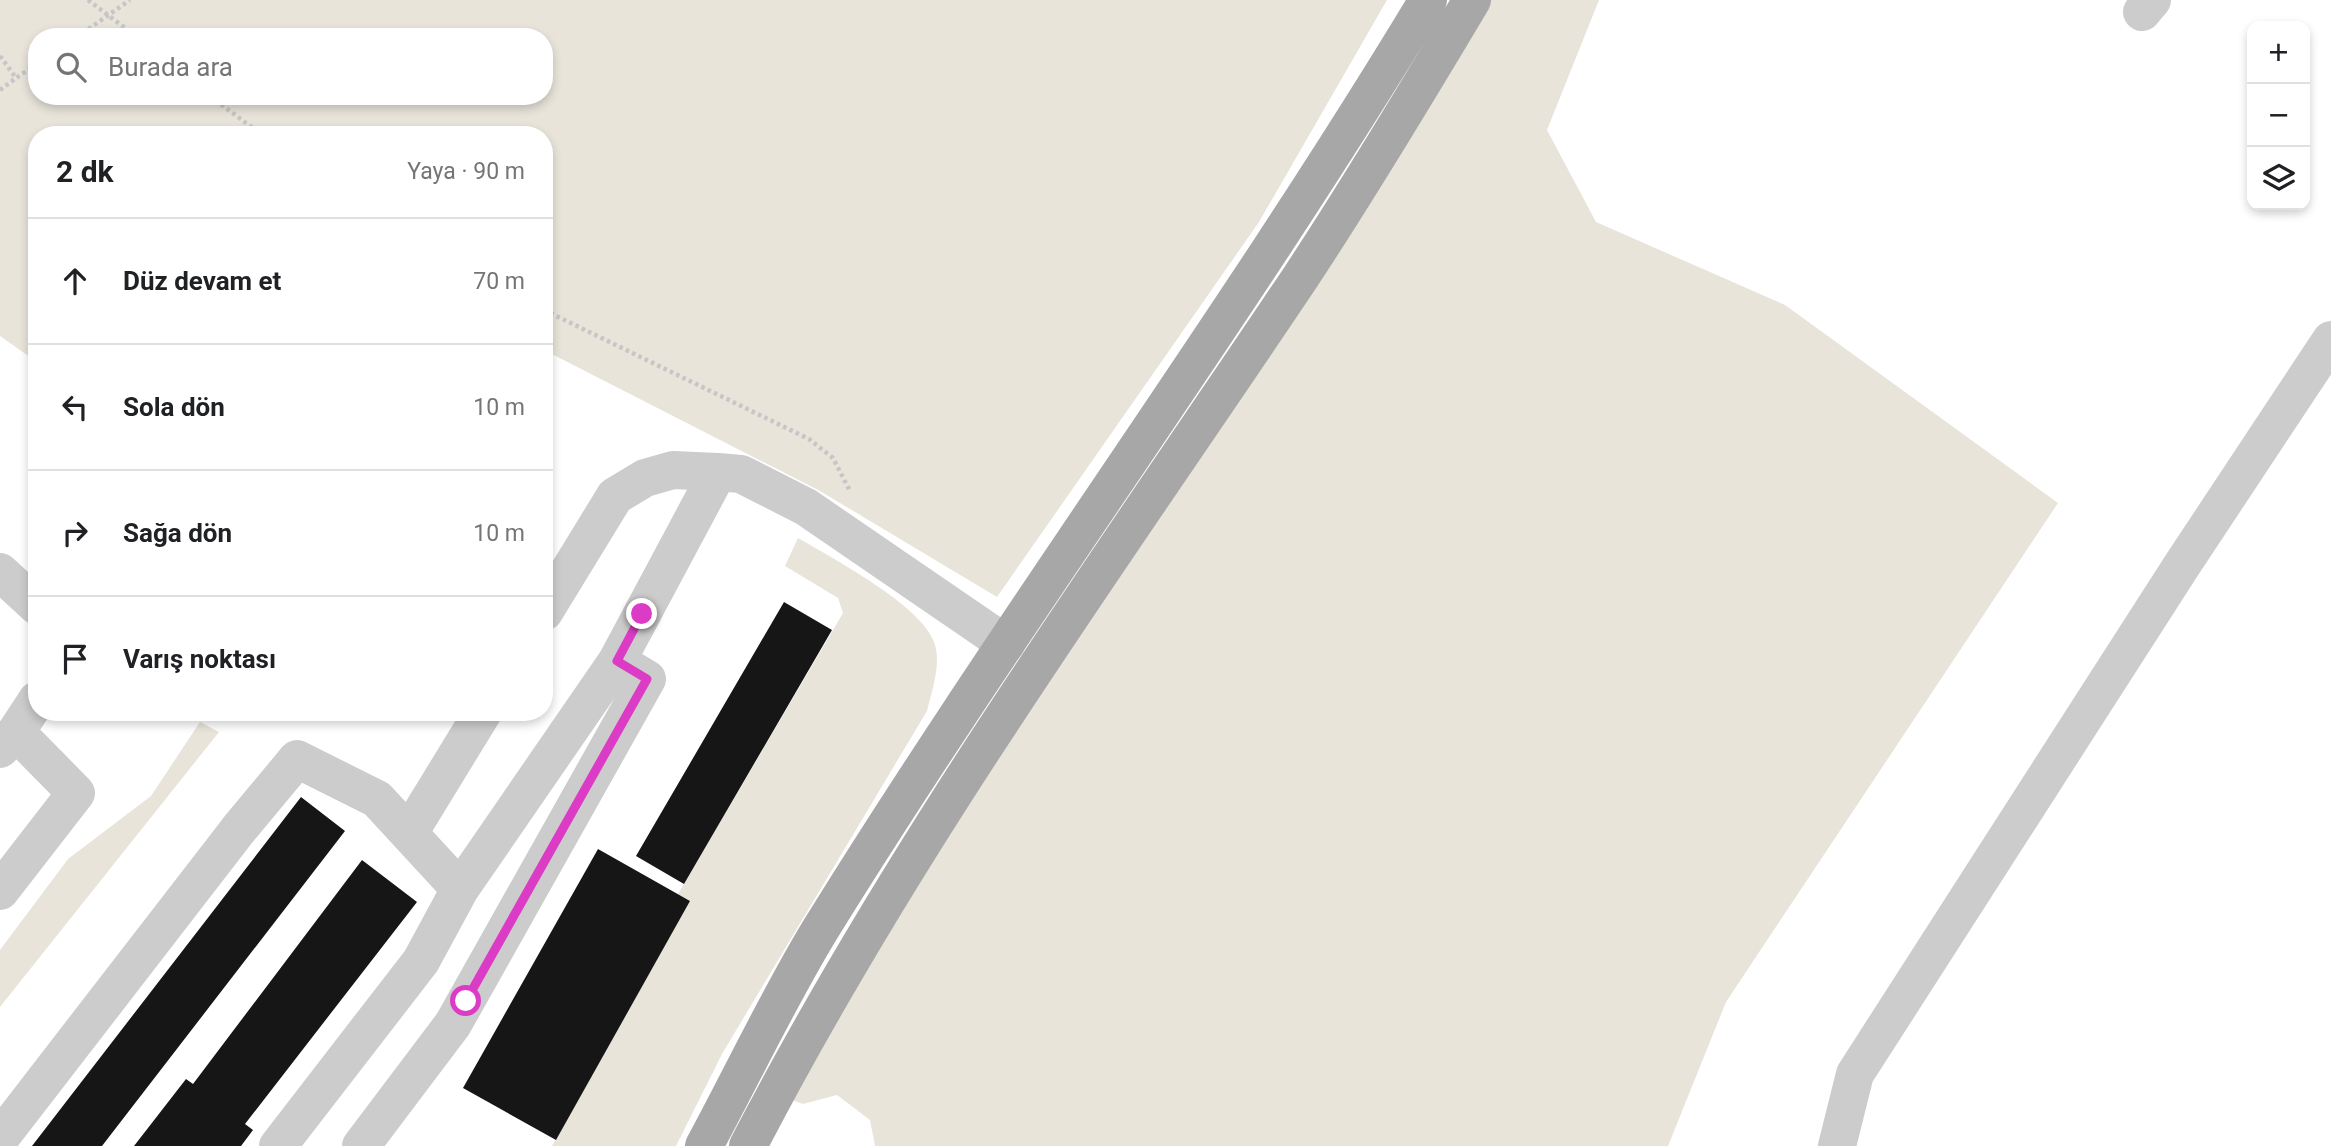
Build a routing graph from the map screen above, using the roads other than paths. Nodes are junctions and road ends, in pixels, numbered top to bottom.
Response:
1 (1428, 0) edge
2 (1472, 0) edge
3 (2331, 340) edge
4 (718, 472) junction
5 (0, 572) edge
6 (553, 597) edge
7 (28, 598) edge
8 (1006, 644) junction
9 (617, 661) junction
10 (28, 712) edge
11 (477, 721) edge
12 (8, 741) edge
13 (409, 833) junction
14 (460, 889) junction
15 (0, 891) edge
16 (0, 1138) edge
17 (278, 1146) edge
18 (362, 1146) edge
19 (704, 1146) edge
20 (748, 1146) edge
21 (1837, 1146) edge

1 - 8 main road
2 - 20 main road
3 - 21 lane
4 - 6 lane
4 - 8 lane
4 - 9 lane
5 - 7 lane
8 - 19 main road
9 - 14 lane
9 - 18 lane
10 - 12 lane
11 - 13 lane
12 - 15 lane
13 - 14 lane
13 - 16 lane
14 - 17 lane

